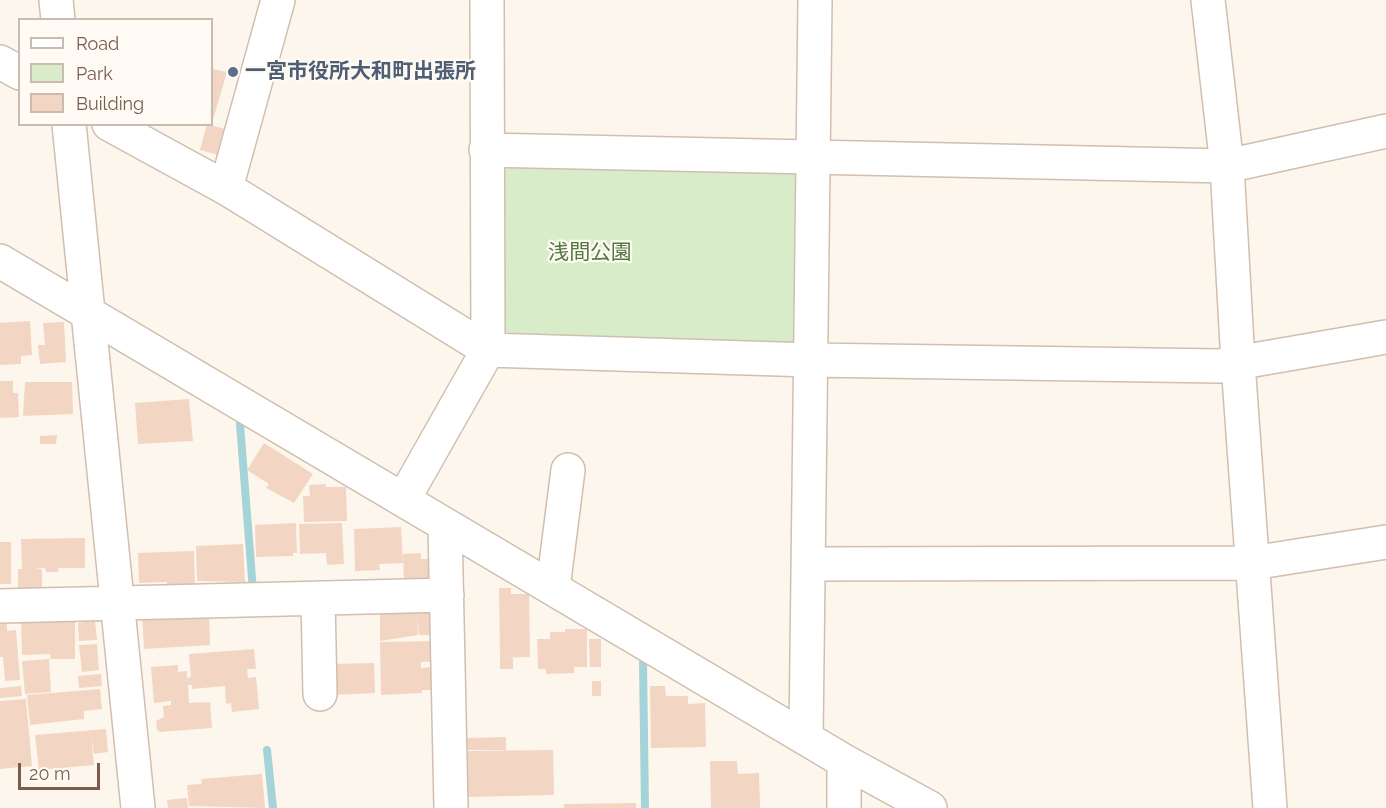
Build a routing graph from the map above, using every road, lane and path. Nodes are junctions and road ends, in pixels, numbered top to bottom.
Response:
1 (56, 0) edge
2 (278, 0) edge
3 (487, 0) edge
4 (815, 0) edge
5 (1208, 0) edge
6 (58, 18) edge
7 (0, 62) edge
8 (18, 72) edge
9 (69, 126) edge
10 (113, 126) edge
11 (1386, 131) edge
12 (486, 150) junction
13 (814, 159) junction
14 (1227, 166) junction
15 (226, 188) junction
16 (0, 261) edge
17 (88, 314) junction
18 (1386, 337) edge
19 (488, 350) junction
20 (811, 360) junction
21 (1238, 363) junction
22 (568, 470) dead end
23 (403, 500) junction
24 (446, 525) junction
25 (1386, 542) edge
26 (1252, 563) junction
27 (808, 564) junction
28 (553, 588) junction
29 (447, 595) junction
30 (318, 598) junction
31 (116, 603) junction
32 (0, 606) edge
33 (320, 694) dead end
34 (806, 738) junction
35 (844, 761) junction
36 (138, 808) edge
37 (451, 808) edge
38 (844, 808) edge
39 (930, 808) edge
40 (1270, 808) edge

1 - 6 street
2 - 15 street
3 - 12 street
4 - 13 street
5 - 14 street
7 - 8 street
9 - 17 street
10 - 15 street
11 - 14 street
12 - 13 street
12 - 19 street
13 - 14 street
13 - 20 street
14 - 21 street
15 - 19 street
16 - 17 street
17 - 23 street
17 - 31 street
18 - 21 street
19 - 20 street
19 - 23 street
20 - 21 street
20 - 27 street
21 - 26 street
22 - 28 street
23 - 24 street
24 - 28 street
24 - 29 street
25 - 26 street
26 - 27 street
26 - 40 street
27 - 34 street
28 - 34 street
29 - 30 street
29 - 37 street
30 - 31 street
30 - 33 street
31 - 32 street
31 - 36 street
34 - 35 street
35 - 38 street
35 - 39 street

